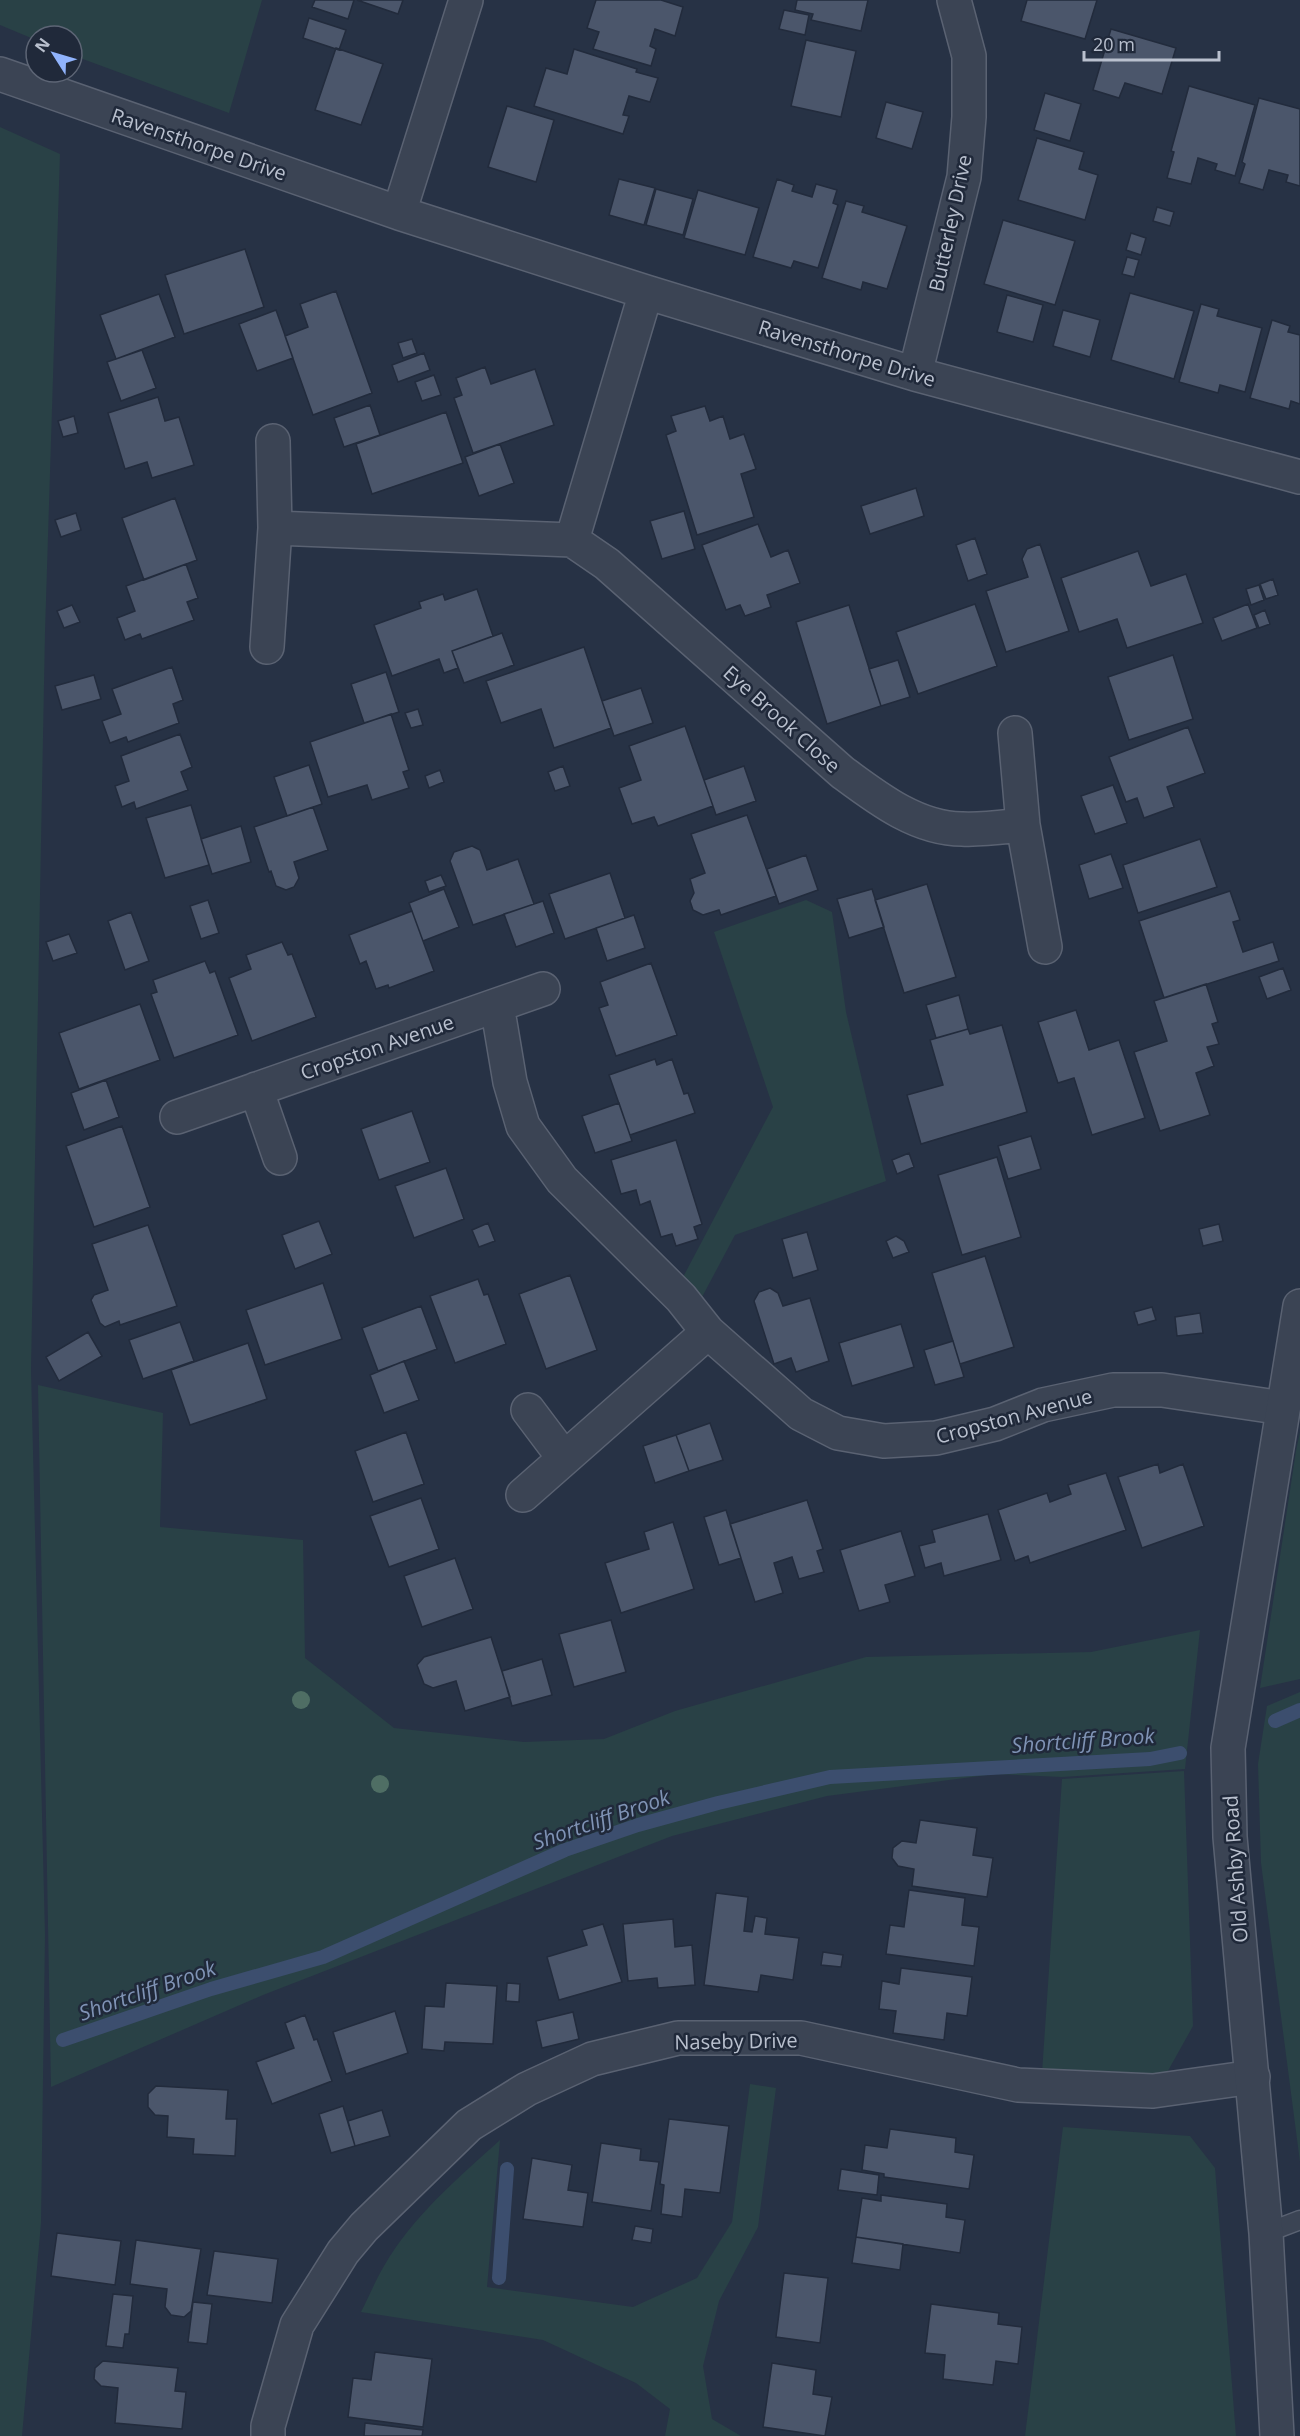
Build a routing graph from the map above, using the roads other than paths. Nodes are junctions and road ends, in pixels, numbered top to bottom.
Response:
1 (466, 0) edge
2 (954, 0) edge
3 (0, 74) edge
4 (399, 213) junction
5 (646, 292) junction
6 (915, 375) junction
7 (273, 441) dead end
8 (1300, 477) edge
9 (275, 528) junction
10 (572, 540) junction
11 (267, 647) dead end
12 (1015, 733) dead end
13 (1023, 825) junction
14 (1045, 947) dead end
15 (543, 989) dead end
16 (497, 1005) junction
17 (256, 1089) junction
18 (177, 1117) dead end
19 (280, 1158) dead end
20 (1300, 1306) edge
21 (708, 1332) junction
22 (1283, 1408) junction
23 (528, 1410) dead end
24 (564, 1458) junction
25 (523, 1495) dead end
26 (1253, 2077) junction
27 (1300, 2220) edge
28 (1266, 2233) junction
29 (268, 2436) edge
30 (1277, 2436) edge

1 - 4 street
2 - 6 street, Butterley Drive
3 - 4 street, Ravensthorpe Drive
4 - 5 street, Ravensthorpe Drive
5 - 6 street, Ravensthorpe Drive
5 - 10 street
6 - 8 street, Ravensthorpe Drive
7 - 9 street
9 - 10 street
9 - 11 street
10 - 13 street, Eye Brook Close
12 - 13 street
13 - 14 street
15 - 16 street, Cropston Avenue
16 - 17 street, Cropston Avenue
16 - 21 street, Cropston Avenue
17 - 18 street, Cropston Avenue
17 - 19 street
20 - 22 street, Old Ashby Road
21 - 22 street, Cropston Avenue
21 - 24 street
22 - 26 street, Old Ashby Road
23 - 24 street
24 - 25 street
26 - 28 street, Old Ashby Road
26 - 29 street, Naseby Drive
27 - 28 lane
28 - 30 street, Old Ashby Road

